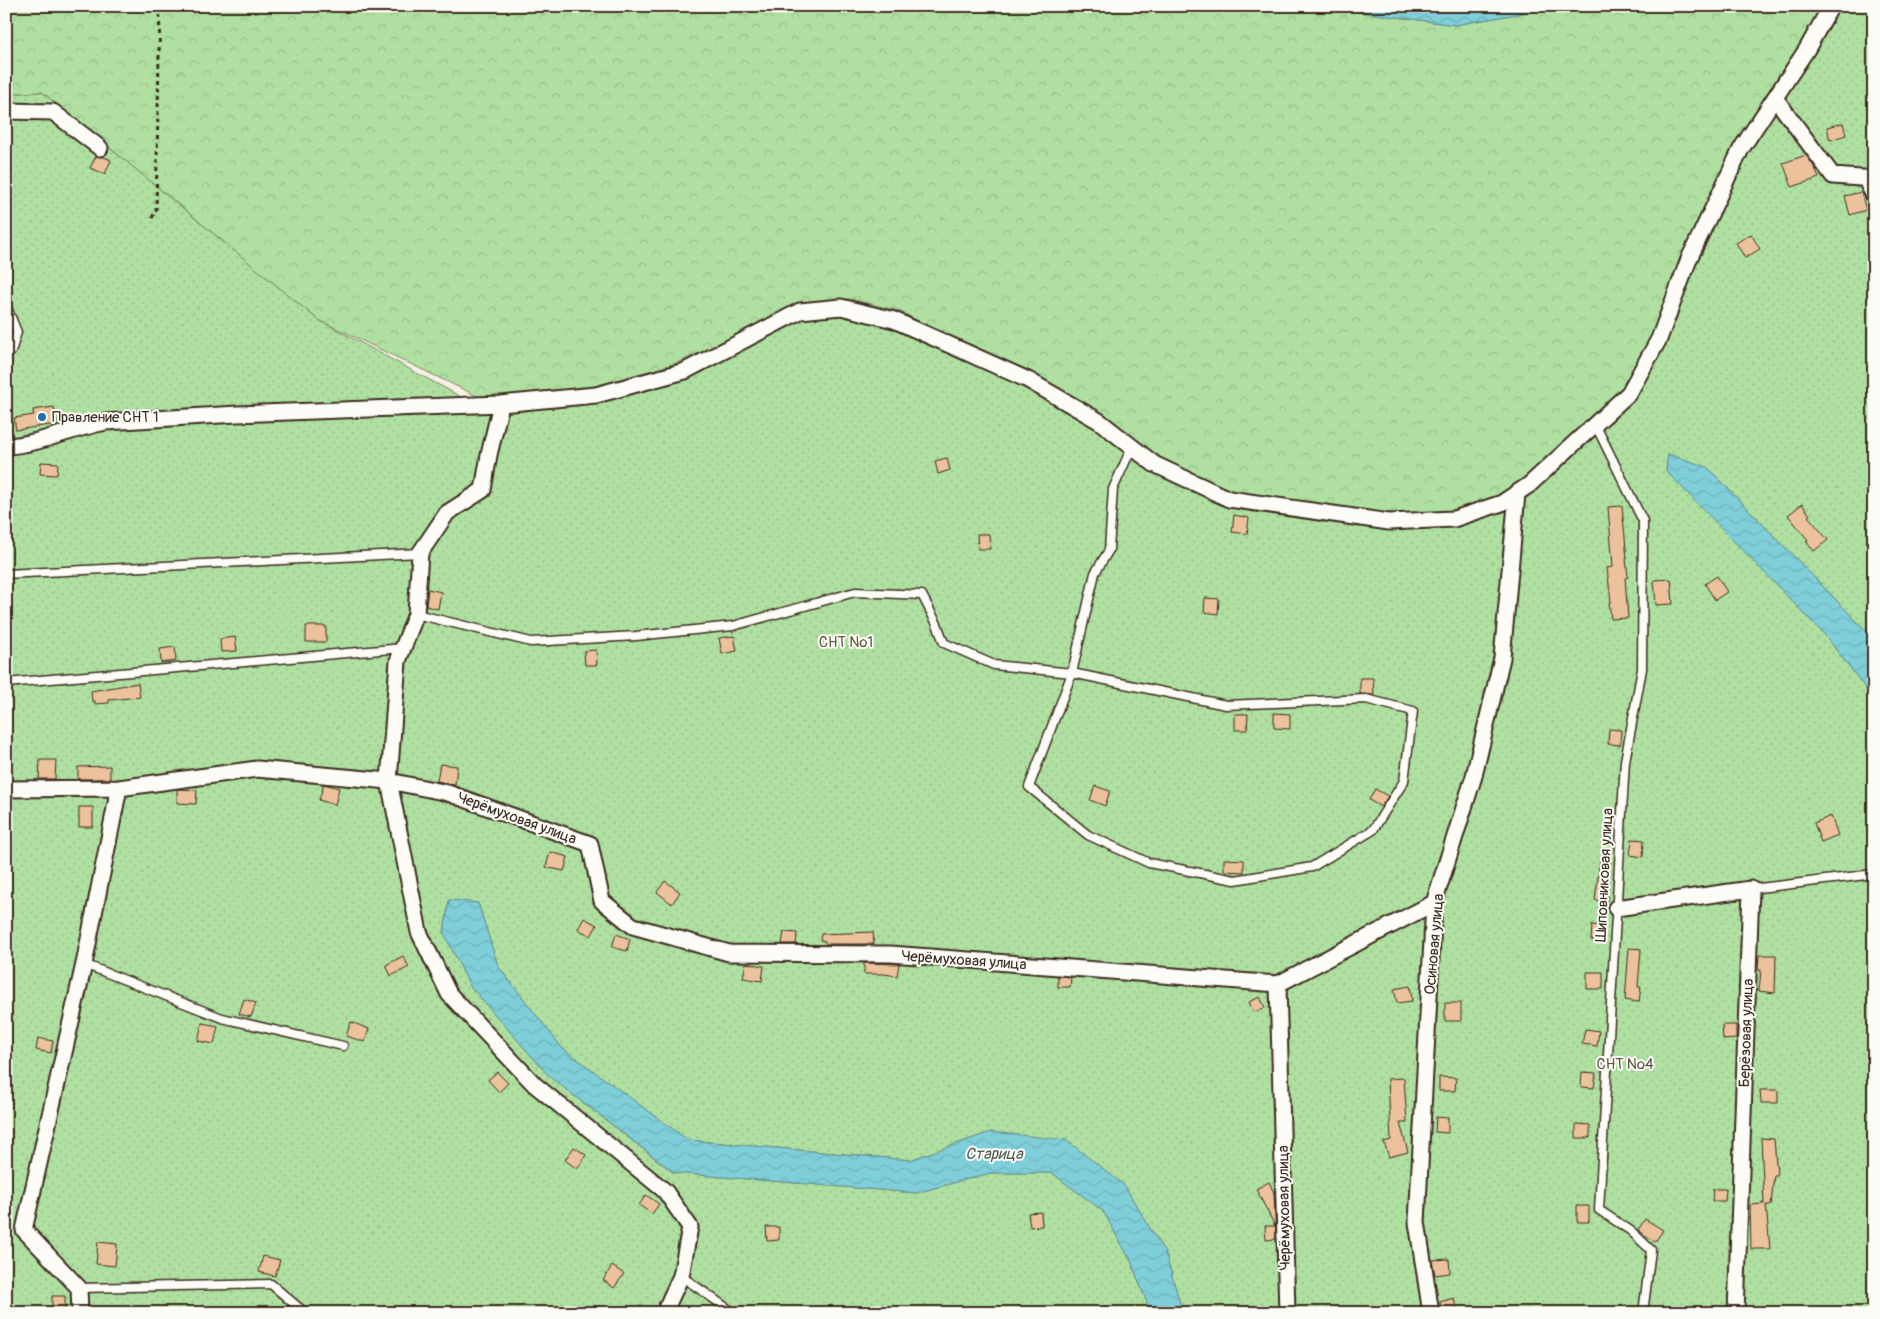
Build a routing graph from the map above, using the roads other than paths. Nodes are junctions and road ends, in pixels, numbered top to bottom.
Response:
1 (1831, 6) edge
2 (1774, 98) junction
3 (6, 111) edge
4 (100, 148) dead end
5 (1870, 178) edge
6 (1874, 196) edge
7 (6, 305) edge
8 (6, 355) edge
9 (501, 404) junction
10 (1595, 424) junction
11 (6, 446) edge
12 (1132, 447) junction
13 (1517, 494) junction
14 (420, 553) junction
15 (6, 574) edge
16 (416, 614) junction
17 (403, 648) junction
18 (1072, 673) junction
19 (6, 683) edge
20 (389, 781) junction
21 (119, 788) junction
22 (6, 789) edge
23 (1874, 874) edge
24 (1751, 889) junction
25 (1434, 903) junction
26 (1616, 908) junction
27 (84, 964) junction
28 (1278, 984) junction
29 (343, 1046) dead end
30 (681, 1276) junction
31 (79, 1288) junction
32 (80, 1313) edge
33 (305, 1313) edge
34 (664, 1313) edge
35 (734, 1313) edge
36 (1286, 1313) edge
37 (1431, 1313) edge
38 (1643, 1313) edge
39 (1736, 1313) edge

1 - 2 street
2 - 5 street
2 - 10 street
3 - 4 street
5 - 6 street
7 - 8 lane
9 - 11 street
9 - 12 street
9 - 14 street
10 - 13 street
10 - 26 lane, Шиповниковая улица
12 - 13 street
12 - 18 lane
13 - 25 street, Осиновая улица
14 - 15 lane
14 - 16 street
16 - 17 street
16 - 18 lane
17 - 19 lane
17 - 20 street
18 - 18 lane
20 - 21 street
20 - 28 street, Черёмуховая улица
20 - 30 street
21 - 22 street
21 - 27 street
23 - 24 lane
24 - 26 street
24 - 39 street, Берёзовая улица
25 - 28 street
25 - 37 street, Осиновая улица
26 - 38 lane, Шиповниковая улица
27 - 29 lane
27 - 31 street
28 - 36 street, Черёмуховая улица
30 - 34 street
30 - 35 lane
31 - 32 street
31 - 33 lane

